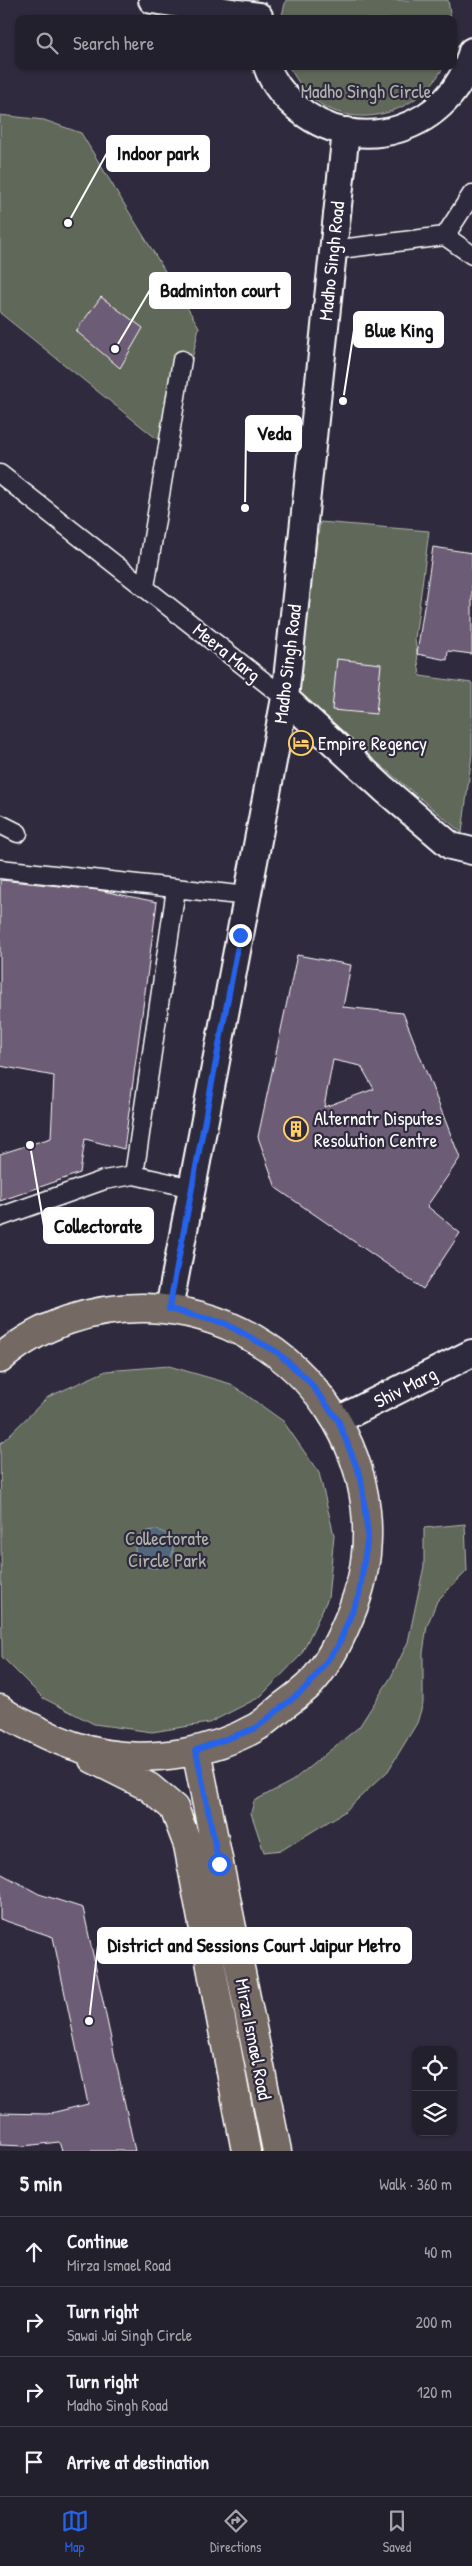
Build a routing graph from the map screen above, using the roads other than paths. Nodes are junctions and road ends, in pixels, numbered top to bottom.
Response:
1 (152, 0) edge
2 (260, 12) edge
3 (472, 51) edge
4 (269, 70) edge
5 (346, 131) junction
6 (472, 194) edge
7 (445, 236) junction
8 (332, 250) junction
9 (472, 256) edge
10 (182, 360) dead end
11 (0, 474) edge
12 (145, 587) junction
13 (285, 698) junction
14 (0, 824) edge
15 (18, 833) dead end
16 (472, 851) edge
17 (0, 869) edge
18 (176, 889) junction
19 (248, 896) junction
20 (134, 1175) junction
21 (192, 1188) junction
22 (0, 1217) edge
23 (169, 1309) junction
24 (472, 1353) edge
25 (0, 1359) edge
26 (338, 1420) junction
27 (0, 1709) edge
28 (63, 1744) junction
29 (196, 1750) junction
30 (246, 2151) edge
31 (277, 2151) edge

1 - 2 street
3 - 5 street
4 - 5 street
5 - 8 street, Madho Singh Road
6 - 7 street
7 - 8 street
7 - 9 street
8 - 13 street, Madho Singh Road
10 - 12 street
11 - 12 street, Meera Marg
12 - 13 street, Meera Marg
13 - 16 street, Meera Marg
13 - 19 street, Madho Singh Road
14 - 15 street
17 - 18 street
18 - 19 street
18 - 20 street
19 - 21 street, Madho Singh Road
20 - 21 street
20 - 22 street
21 - 23 street, Madho Singh Road
23 - 25 main road
23 - 26 main road
24 - 26 street, Shiv Marg
26 - 29 main road
27 - 28 main road
28 - 29 main road
28 - 30 main road
29 - 31 main road, Mirza Ismael Road

